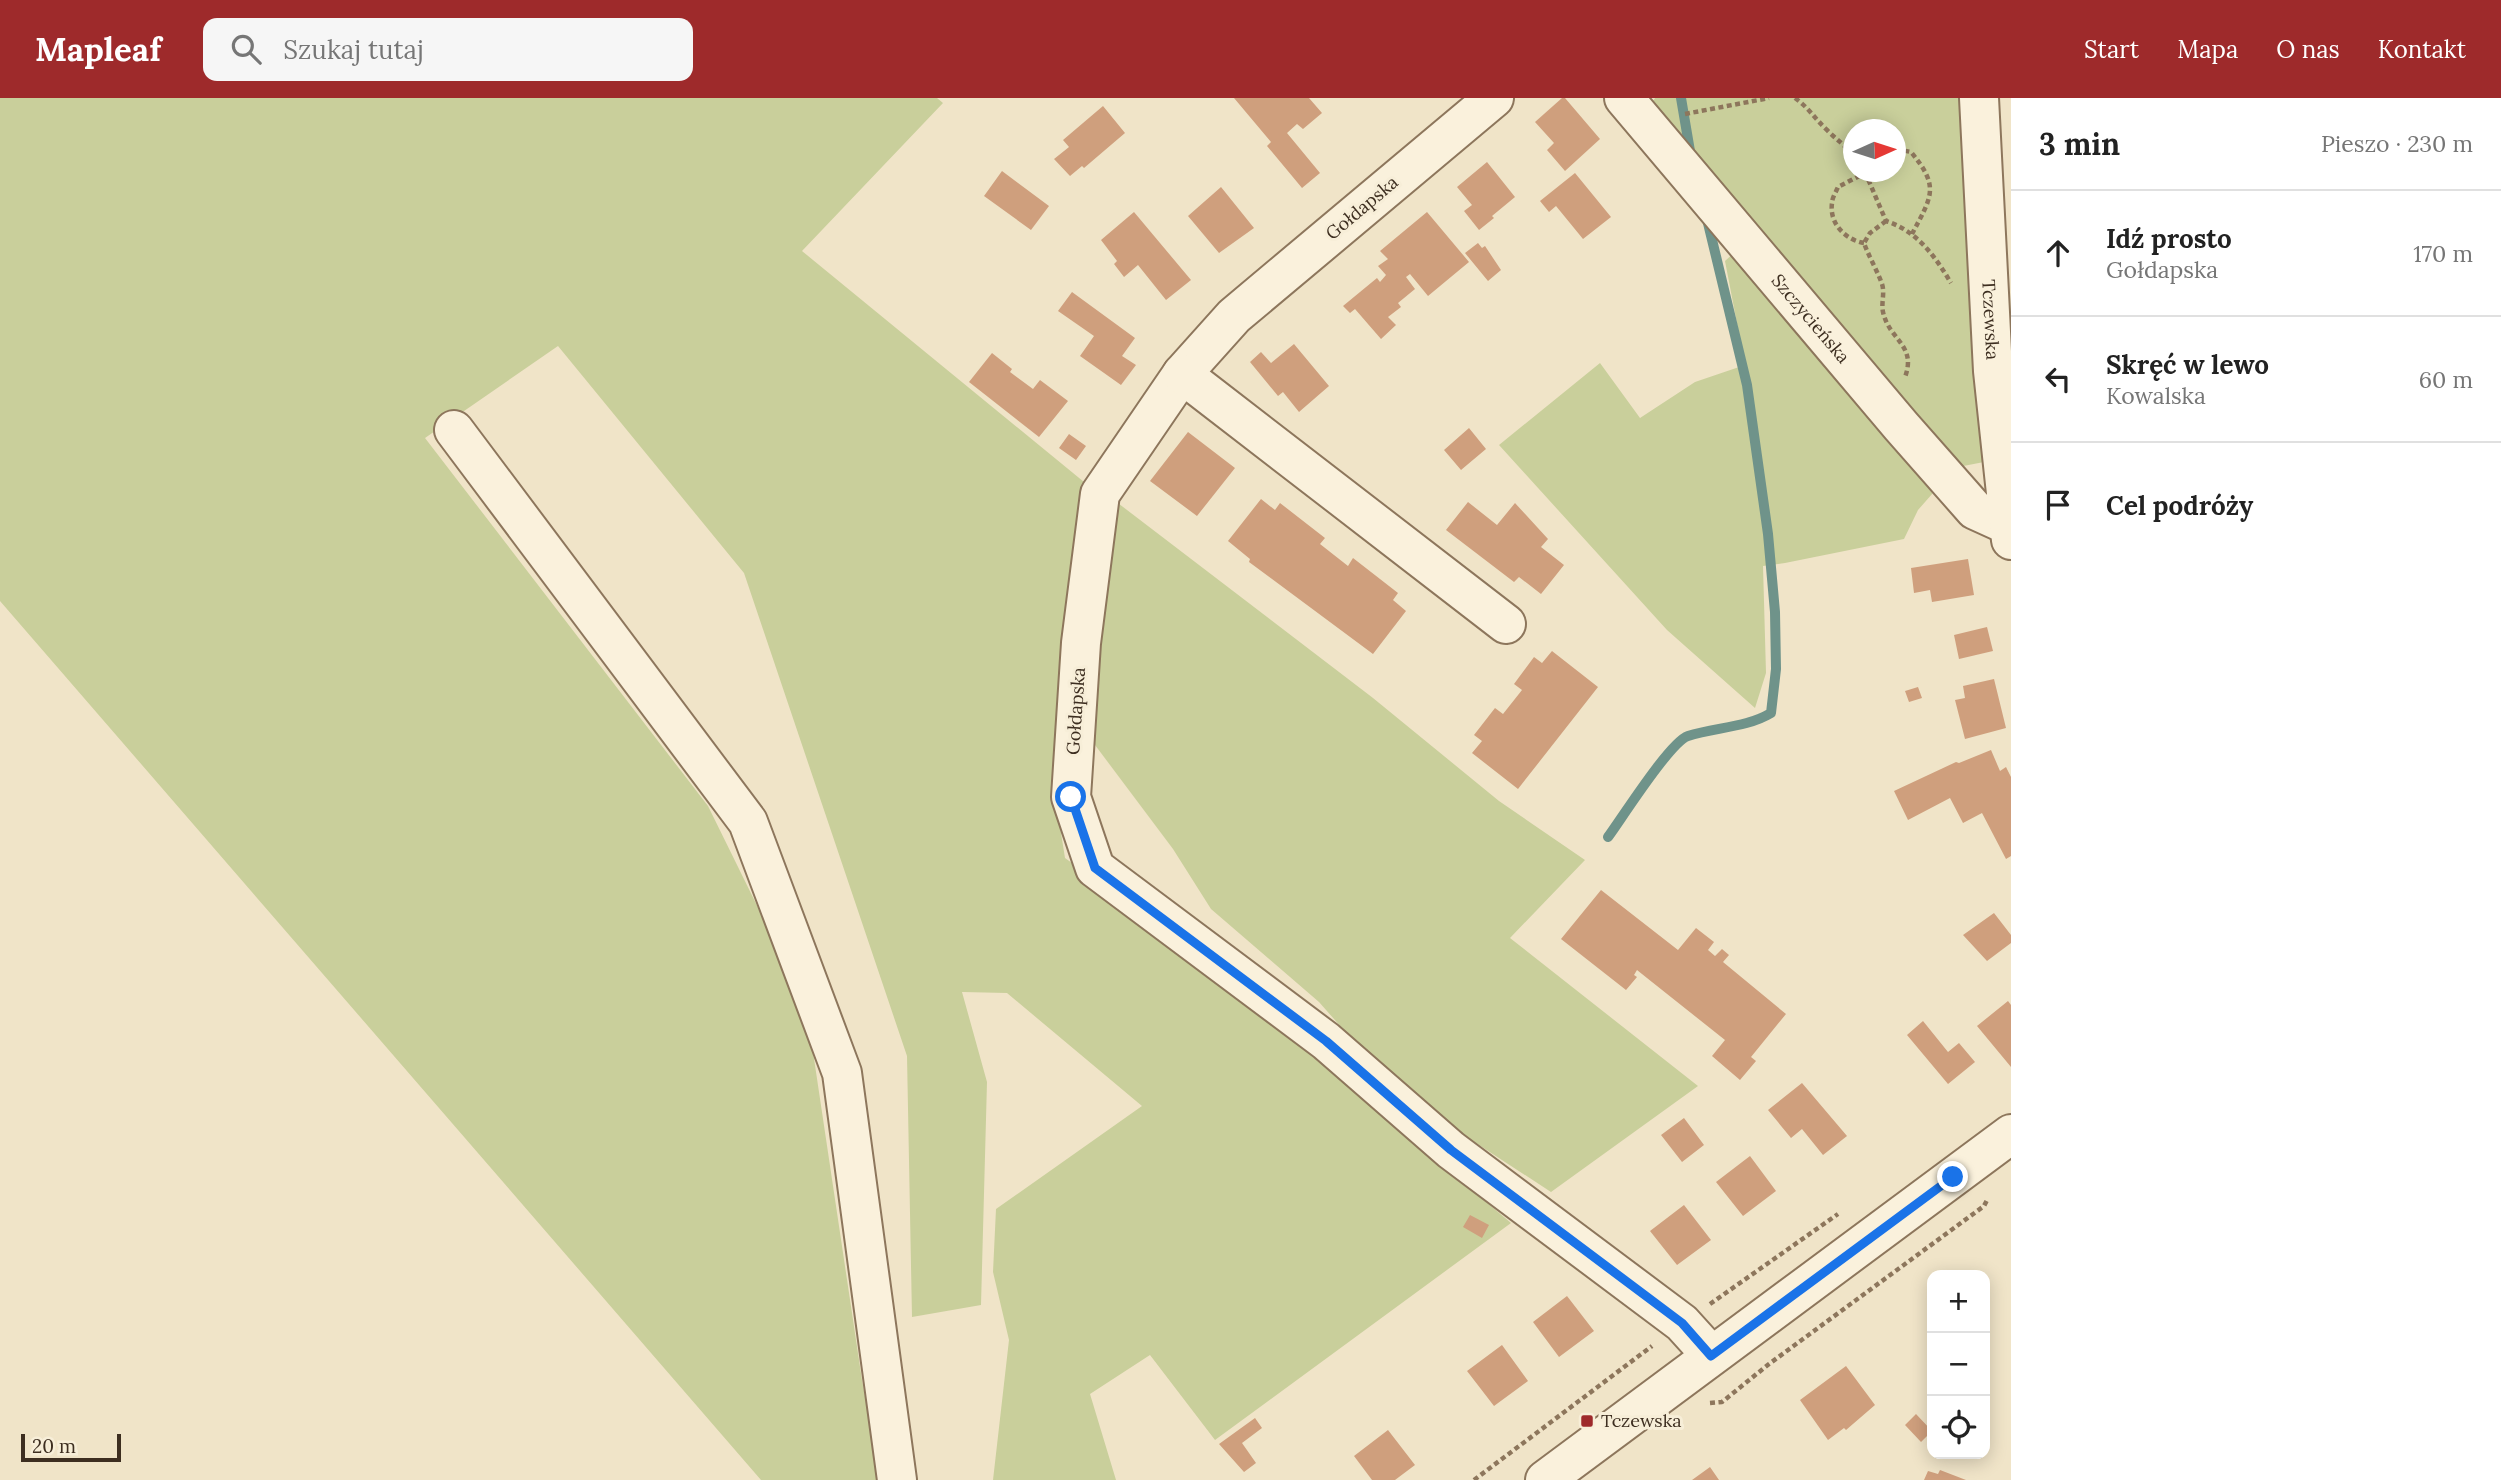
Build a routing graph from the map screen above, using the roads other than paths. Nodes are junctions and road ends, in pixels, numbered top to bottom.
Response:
1 (1494, 98) edge
2 (1624, 98) edge
3 (1979, 98) edge
4 (1182, 374) junction
5 (454, 430) dead end
6 (2009, 533) edge
7 (1507, 624) dead end
8 (2011, 1134) edge
9 (1711, 1356) junction
10 (897, 1480) edge
11 (1545, 1480) edge

1 - 4 street, Gołdapska
2 - 6 street, Szczycieńska
3 - 6 street, Tczewska
4 - 7 street
4 - 9 street, Gołdapska
5 - 10 street
8 - 9 street
9 - 11 street

